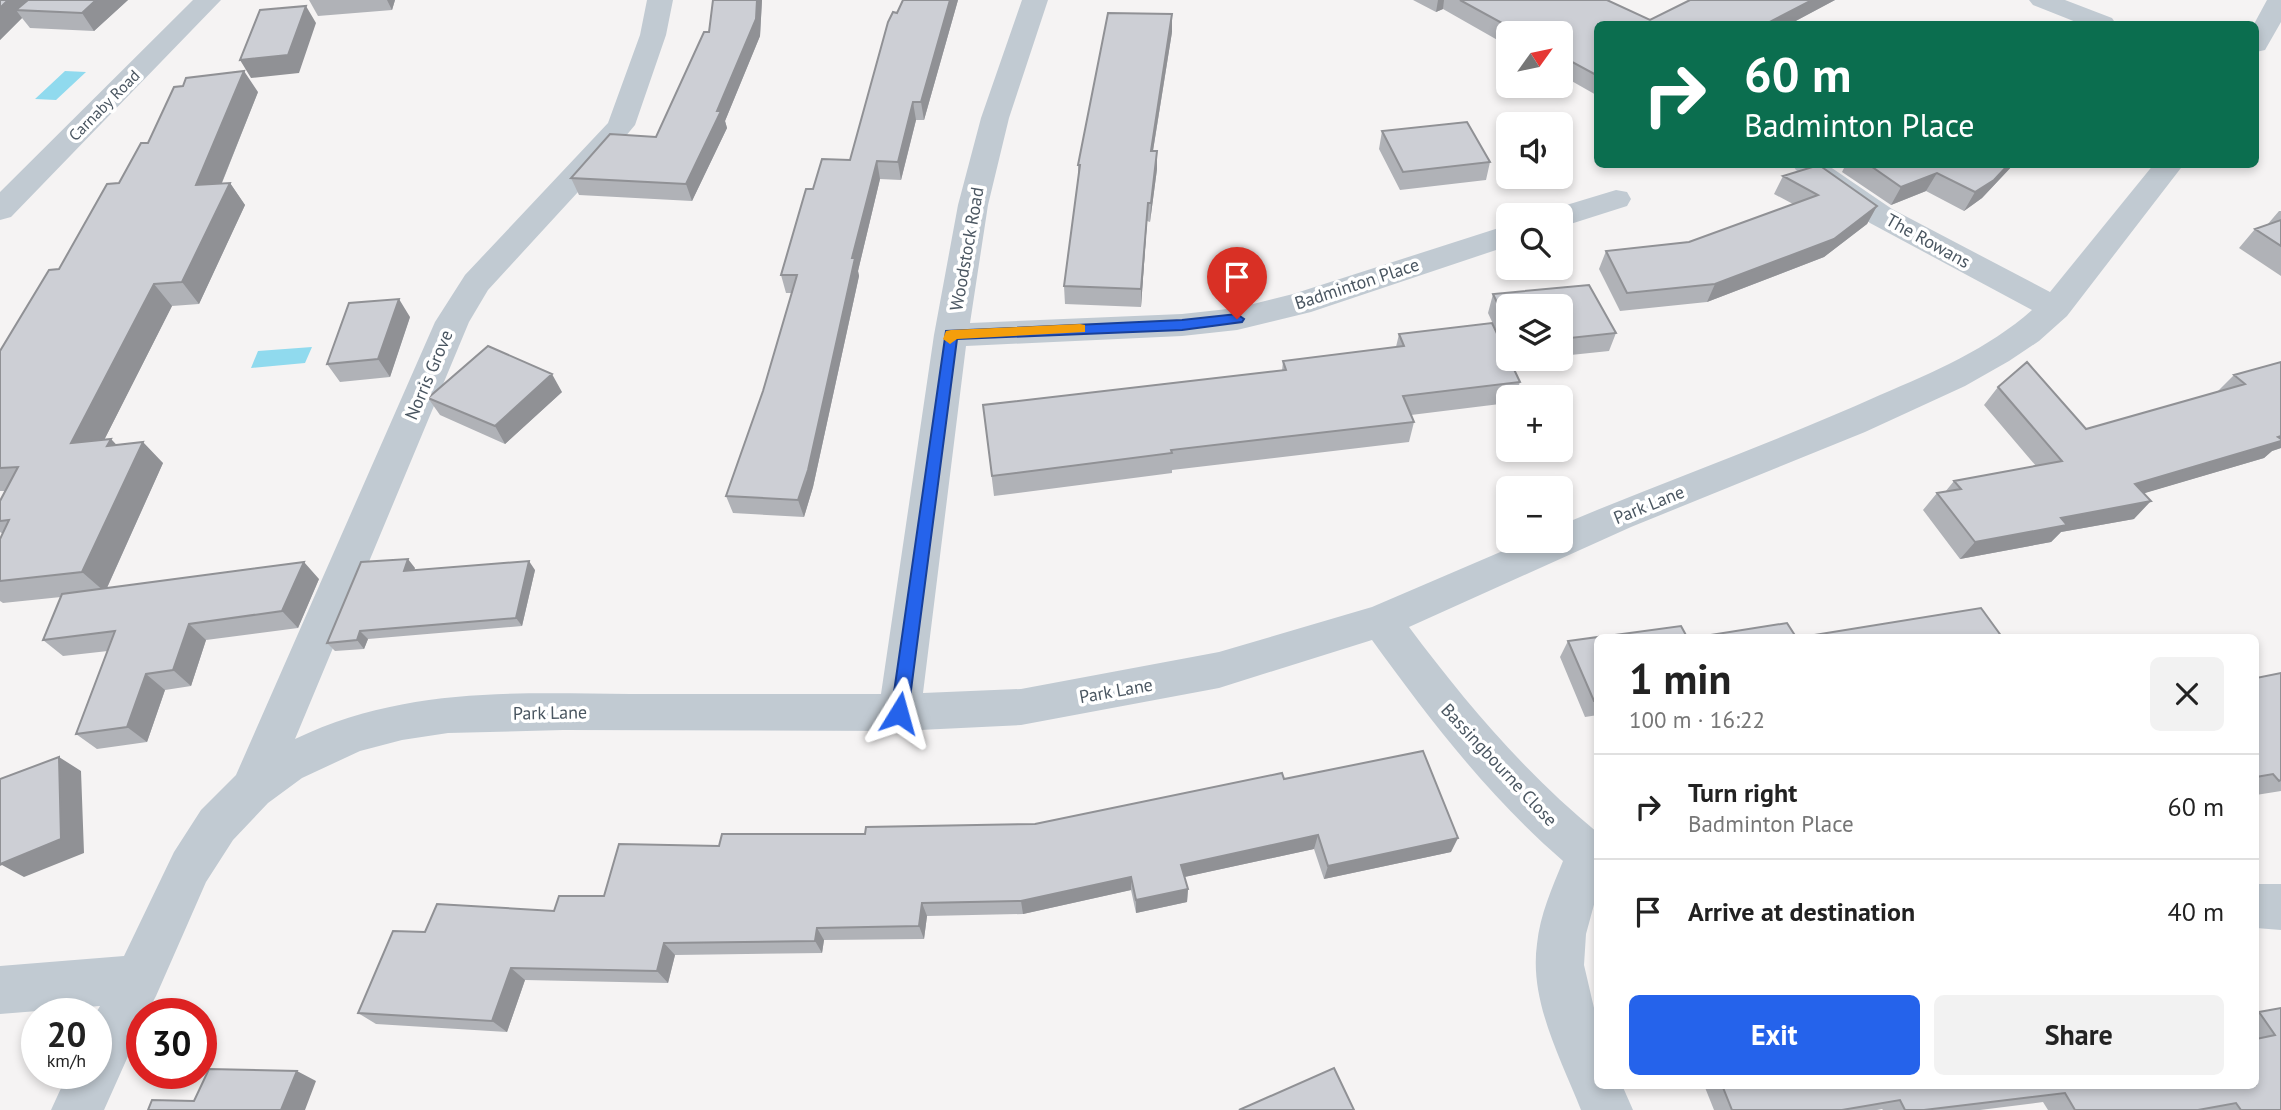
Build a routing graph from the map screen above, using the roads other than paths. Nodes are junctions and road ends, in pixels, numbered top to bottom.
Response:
1 (208, 0) edge
2 (660, 0) edge
3 (1035, 0) edge
4 (2042, 0) edge
5 (2280, 0) edge
6 (2095, 21) edge
7 (2259, 38) edge
8 (1812, 168) edge
9 (2167, 168) edge
10 (1616, 199) dead end
11 (0, 210) edge
12 (1573, 213) edge
13 (1496, 239) edge
14 (2056, 308) junction
15 (951, 335) junction
16 (1381, 621) junction
17 (899, 713) junction
18 (252, 789) junction
19 (1593, 855) edge
20 (2259, 906) edge
21 (2281, 907) edge
22 (139, 979) junction
23 (0, 990) edge
24 (112, 1035) edge
25 (1594, 1073) edge
26 (87, 1089) edge
27 (1600, 1089) edge
28 (77, 1110) edge
29 (1607, 1110) edge

1 - 11 street, Carnaby Road
2 - 18 street, Norris Grove
3 - 15 street, Woodstock Road
4 - 6 street
5 - 7 street
8 - 14 street, The Rowans
9 - 14 street, Park Lane
10 - 12 street
13 - 15 street, Badminton Place
14 - 16 street, Park Lane
15 - 17 street, Woodstock Road
16 - 17 street, Park Lane
16 - 19 street, Bassingbourne Close
17 - 18 street, Park Lane
18 - 22 street, Park Lane
19 - 25 street, Bassingbourne Close
20 - 21 street
22 - 23 street
22 - 24 street, Park Lane
26 - 28 street, Park Lane
27 - 29 street, Bassingbourne Close

